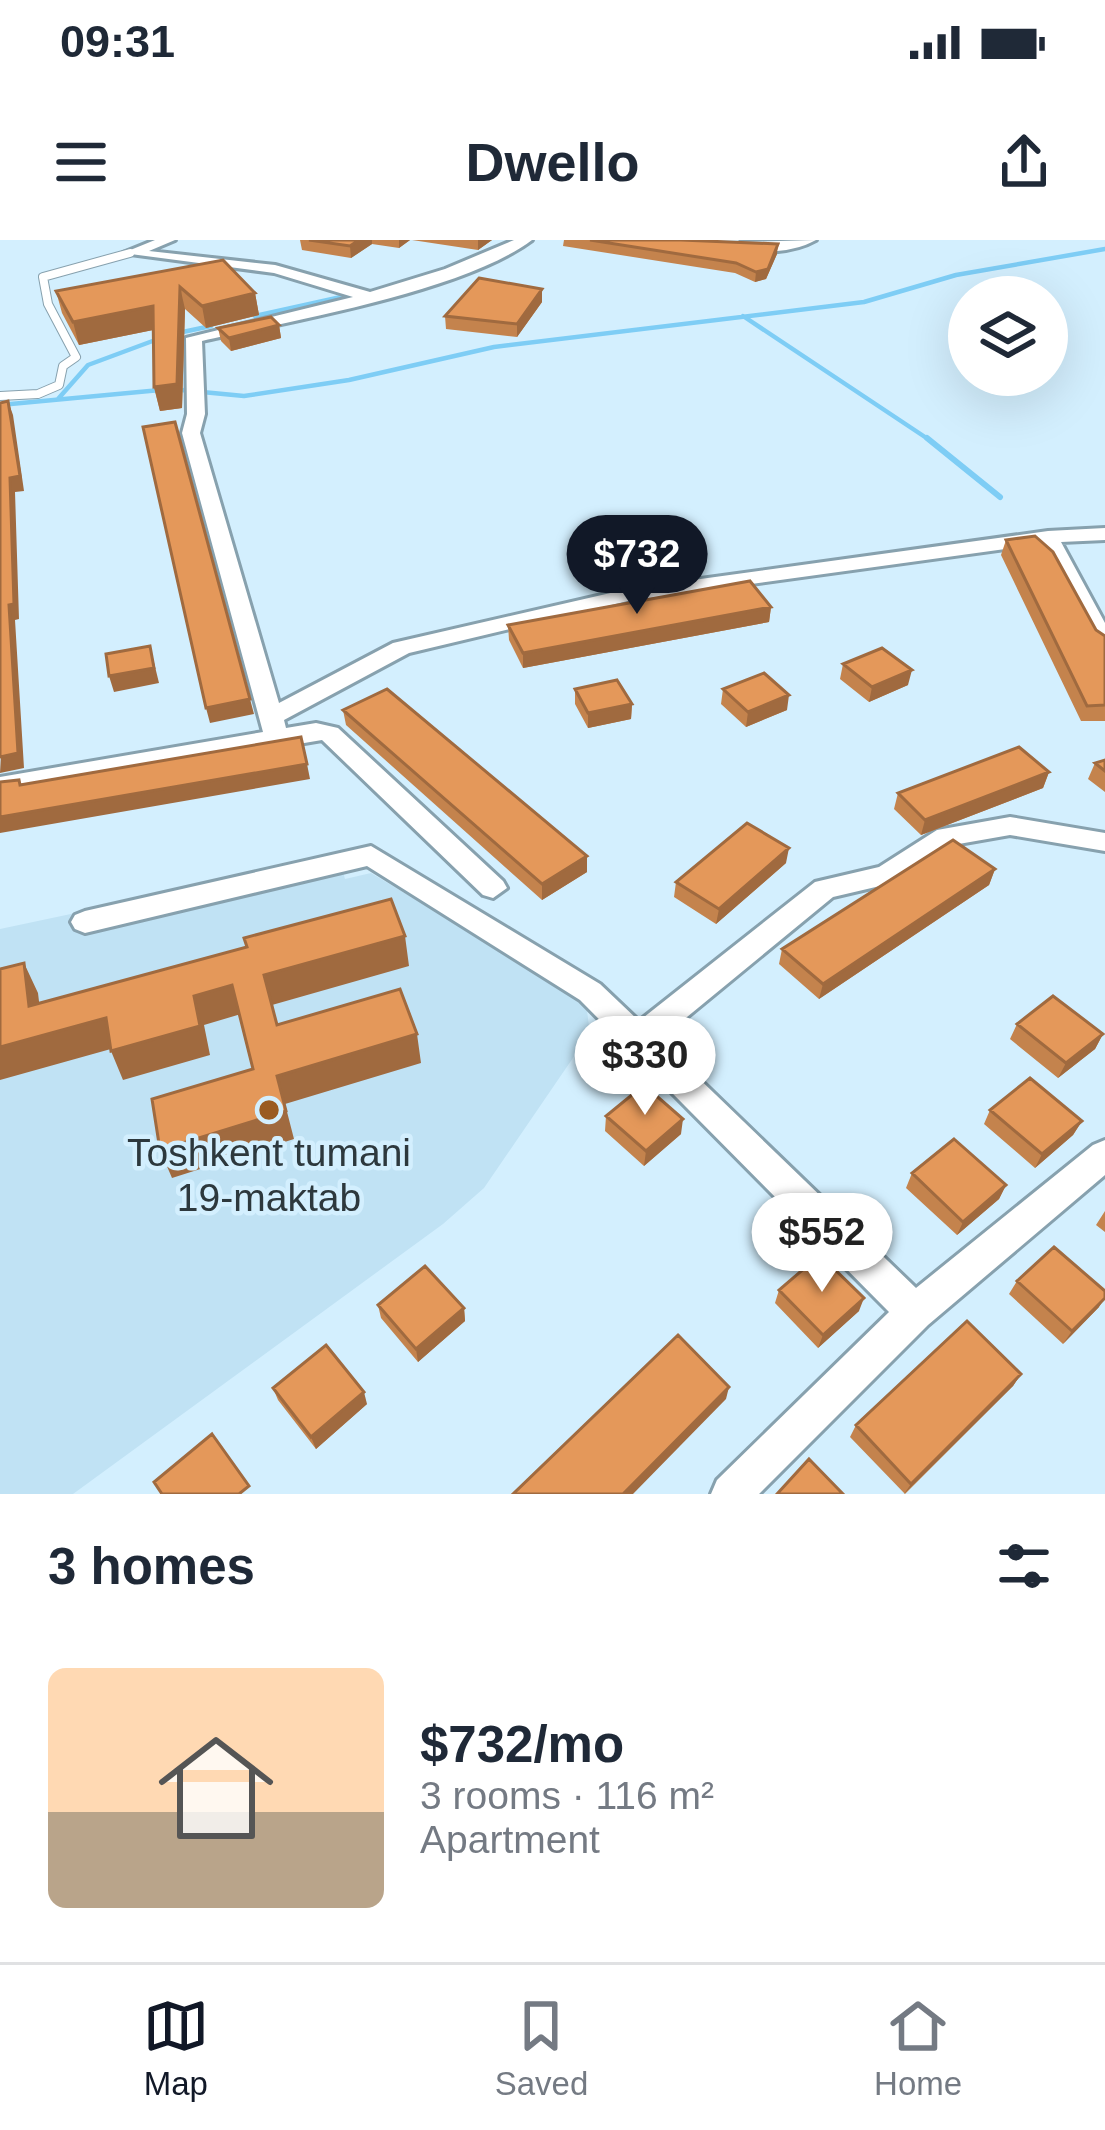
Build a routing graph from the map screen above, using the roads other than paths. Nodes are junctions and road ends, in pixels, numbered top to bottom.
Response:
1 (168, 240) edge
2 (525, 240) edge
3 (809, 240) edge
4 (722, 245) edge
5 (130, 254) junction
6 (367, 296) junction
7 (0, 396) edge
8 (1105, 534) edge
9 (1048, 537) junction
10 (1105, 643) edge
11 (274, 728) junction
12 (0, 786) edge
13 (1105, 842) edge
14 (494, 888) dead end
15 (85, 922) dead end
16 (637, 1040) junction
17 (1105, 1155) edge
18 (915, 1312) junction
19 (731, 1494) edge

1 - 5 street
2 - 6 street
3 - 4 street
5 - 6 street
5 - 7 lane
6 - 11 street
8 - 9 street
9 - 10 street
9 - 11 street
11 - 12 street
11 - 14 street
13 - 16 street
15 - 16 street
16 - 18 street
17 - 18 street
18 - 19 street

